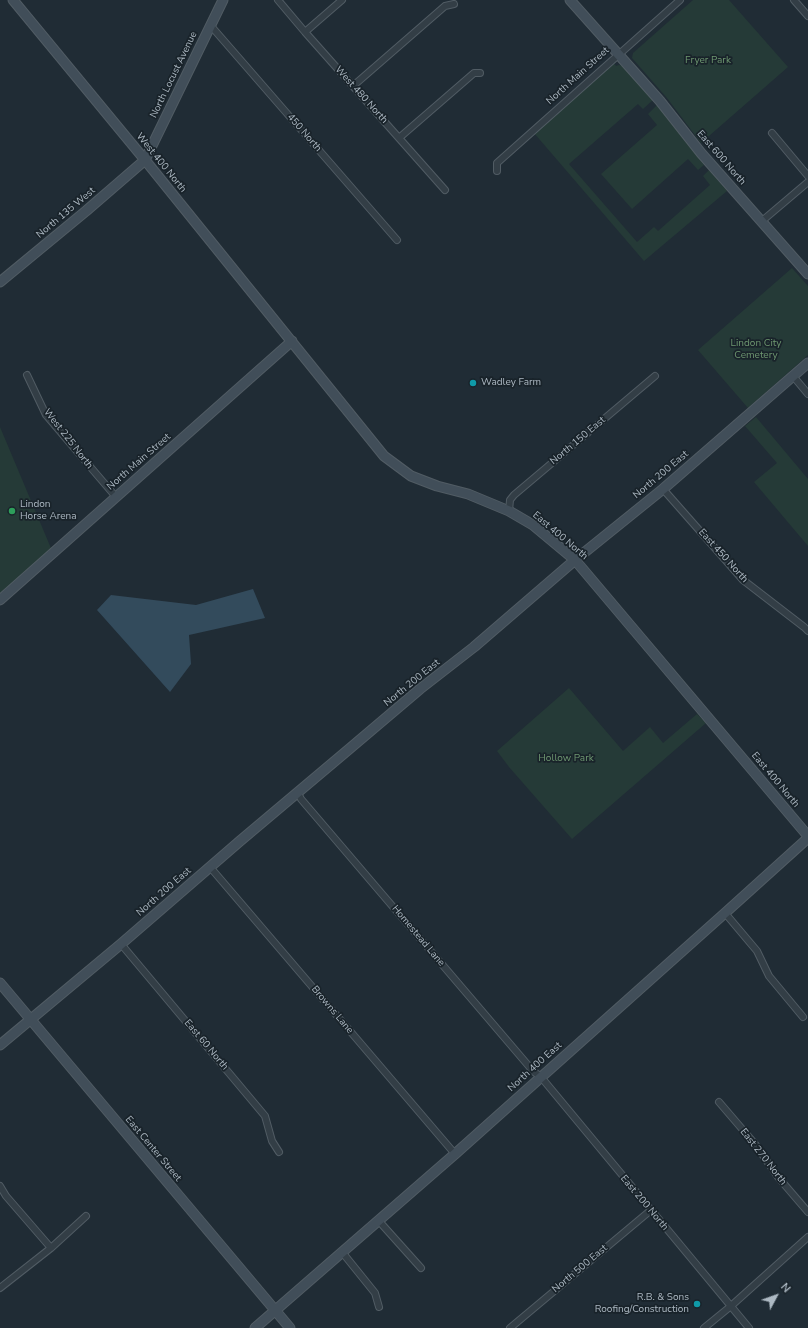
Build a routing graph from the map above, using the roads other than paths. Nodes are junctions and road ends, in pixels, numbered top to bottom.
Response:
1 (12, 0) edge
2 (223, 0) edge
3 (278, 0) edge
4 (342, 0) edge
5 (570, 0) edge
6 (680, 0) edge
7 (794, 0) edge
8 (454, 4) dead end
9 (808, 16) edge
10 (210, 26) junction
11 (305, 32) junction
12 (619, 54) junction
13 (480, 73) dead end
14 (353, 86) junction
15 (772, 134) dead end
16 (399, 138) junction
17 (145, 160) junction
18 (498, 171) dead end
19 (808, 176) edge
20 (808, 182) edge
21 (446, 190) dead end
22 (762, 221) junction
23 (397, 240) dead end
24 (808, 274) edge
25 (0, 282) edge
26 (292, 341) junction
27 (808, 363) edge
28 (27, 375) dead end
29 (655, 376) dead end
30 (793, 376) junction
31 (808, 394) edge
32 (663, 488) junction
33 (116, 498) junction
34 (509, 511) junction
35 (575, 560) junction
36 (0, 600) edge
37 (808, 631) edge
38 (298, 793) junction
39 (808, 837) edge
40 (210, 867) junction
41 (726, 913) junction
42 (121, 944) junction
43 (0, 983) edge
44 (803, 1017) dead end
45 (30, 1019) junction
46 (0, 1045) edge
47 (541, 1077) junction
48 (719, 1102) dead end
49 (279, 1152) dead end
50 (455, 1154) junction
51 (0, 1186) edge
52 (650, 1210) junction
53 (808, 1212) edge
54 (86, 1216) dead end
55 (378, 1220) junction
56 (808, 1237) edge
57 (51, 1248) junction
58 (342, 1252) junction
59 (421, 1268) dead end
60 (0, 1288) edge
61 (731, 1306) junction
62 (379, 1307) dead end
63 (274, 1311) junction
64 (255, 1328) edge
65 (290, 1328) edge
66 (510, 1328) edge
67 (704, 1328) edge
68 (749, 1328) edge

1 - 17 street, West 400 North
2 - 10 street, North Locust Avenue
3 - 11 street, West 480 North
4 - 11 street
5 - 12 street, East 600 North
6 - 12 street, North Main Street
7 - 9 street
8 - 14 street
10 - 17 street, North Locust Avenue
10 - 23 street, 450 North
11 - 14 street, West 480 North
12 - 18 street, North Main Street
12 - 22 street, East 600 North
13 - 16 street
14 - 16 street, West 480 North
15 - 19 street
16 - 21 street, West 480 North
17 - 25 street, North 135 West
17 - 26 street, West 400 North
20 - 22 street
22 - 24 street, East 600 North
26 - 33 street, North Main Street
26 - 34 street, East 400 North
27 - 30 street, North 200 East
28 - 33 street, West 225 North
29 - 34 street, North 150 East
30 - 31 street
30 - 32 street, North 200 East
32 - 35 street, North 200 East
32 - 37 street, East 450 North
33 - 36 street, North Main Street
34 - 35 street, East 400 North
35 - 38 street, North 200 East
35 - 39 street, East 400 North
38 - 40 street, North 200 East
38 - 47 street, Homestead Lane
39 - 41 street, North 400 East
40 - 42 street, North 200 East
40 - 50 street, Browns Lane
41 - 44 street
41 - 47 street, North 400 East
42 - 45 street, North 200 East
42 - 49 street, East 60 North
43 - 45 street, East Center Street
45 - 46 street, North 200 East
45 - 63 street, East Center Street
47 - 50 street, North 400 East
47 - 52 street, East 200 North
48 - 53 street, East 270 North
50 - 55 street, North 400 East
51 - 57 street
52 - 61 street, East 200 North
52 - 66 street, North 500 East
54 - 57 street
55 - 58 street, North 400 East
55 - 59 street
56 - 61 street
57 - 60 street
58 - 62 street
58 - 63 street, North 400 East
61 - 67 street
61 - 68 street, East 200 North
63 - 64 street, North 400 East
63 - 65 street, East Center Street

